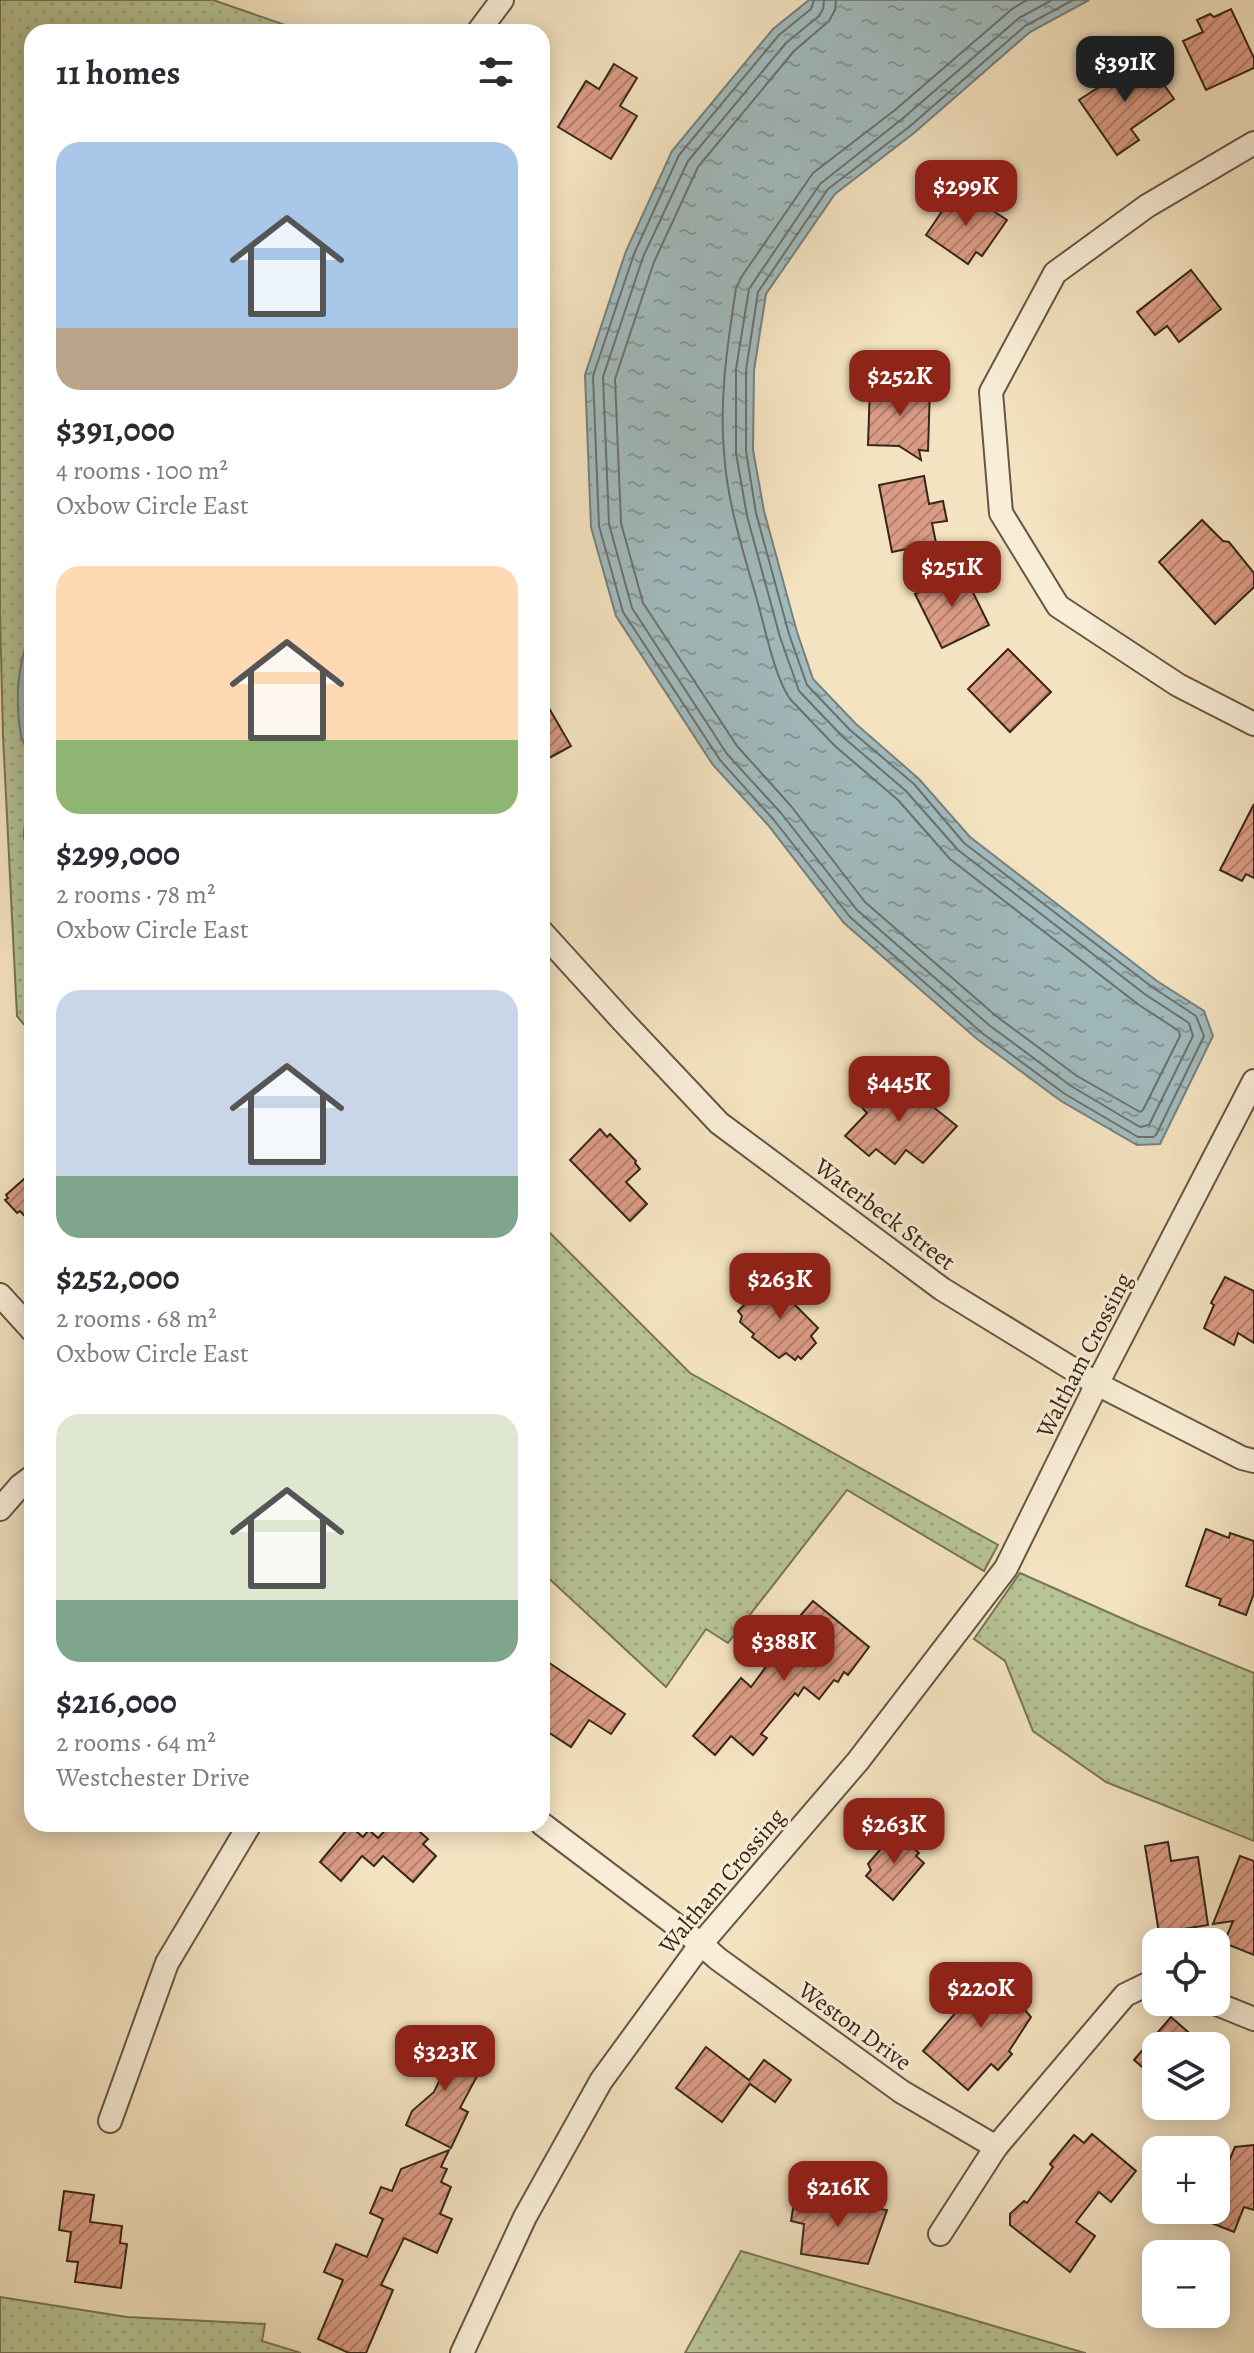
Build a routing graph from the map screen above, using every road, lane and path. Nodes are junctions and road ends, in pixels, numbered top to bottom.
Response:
1 (502, 0) edge
2 (484, 24) edge
3 (1254, 143) edge
4 (1254, 724) edge
5 (550, 941) edge
6 (1254, 1081) edge
7 (0, 1295) edge
8 (24, 1321) edge
9 (1097, 1384) junction
10 (1254, 1461) edge
11 (24, 1483) edge
12 (0, 1509) edge
13 (550, 1830) edge
14 (245, 1832) edge
15 (701, 1944) junction
16 (1142, 1987) edge
17 (1230, 2009) edge
18 (1254, 2019) edge
19 (110, 2121) dead end
20 (996, 2147) junction
21 (940, 2234) dead end
22 (462, 2353) edge

1 - 2 street
3 - 4 street
5 - 9 street, Waterbeck Street
6 - 9 street, Waltham Crossing
7 - 8 street
9 - 10 street, Waterbeck Street
9 - 15 street, Waltham Crossing
11 - 12 street
13 - 15 street, Weston Drive
14 - 19 street
15 - 20 street, Weston Drive
15 - 22 street, Waltham Crossing
16 - 20 street
17 - 18 street
20 - 21 street

